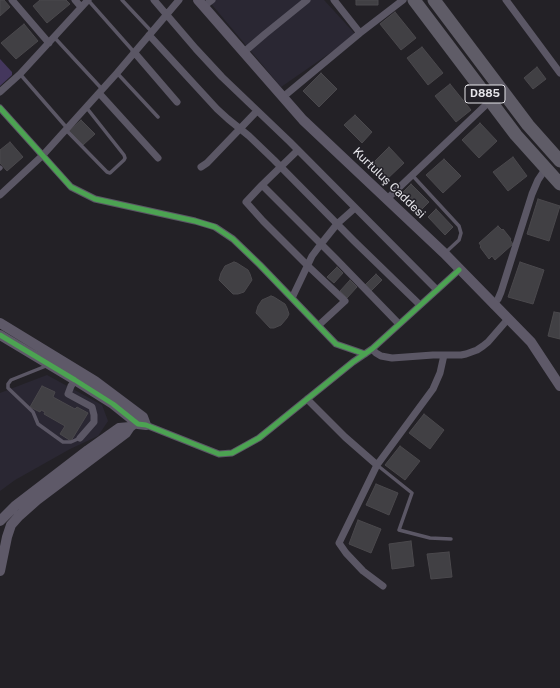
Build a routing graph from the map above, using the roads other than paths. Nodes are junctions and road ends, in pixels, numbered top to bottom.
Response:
1 (12, 0) edge
2 (75, 0) edge
3 (88, 0) edge
4 (122, 0) edge
5 (154, 0) edge
6 (179, 0) edge
7 (212, 0) edge
8 (307, 0) edge
9 (334, 0) edge
10 (403, 0) edge
11 (414, 0) edge
12 (434, 0) edge
13 (506, 0) edge
14 (201, 3) edge
15 (81, 7) junction
16 (166, 14) junction
17 (360, 32) junction
18 (151, 33) junction
19 (54, 37) junction
20 (49, 43) junction
21 (134, 52) junction
22 (244, 52) junction
23 (117, 73) junction
24 (560, 73) edge
25 (20, 74) junction
26 (100, 91) junction
27 (0, 92) edge
28 (283, 97) junction
29 (490, 101) junction
30 (177, 102) dead end
31 (86, 107) junction
32 (0, 108) edge
33 (257, 111) junction
34 (158, 118) dead end
35 (67, 129) junction
36 (240, 129) junction
37 (298, 150) junction
38 (43, 155) junction
39 (158, 158) dead end
40 (560, 161) edge
41 (201, 167) dead end
42 (281, 167) junction
43 (546, 168) junction
44 (412, 175) junction
45 (560, 184) edge
46 (262, 185) junction
47 (0, 195) edge
48 (387, 199) junction
49 (355, 208) junction
50 (337, 224) junction
51 (320, 244) junction
52 (444, 253) junction
53 (308, 266) junction
54 (459, 270) junction
55 (437, 290) junction
56 (292, 298) junction
57 (493, 304) junction
58 (420, 305) junction
59 (508, 319) junction
60 (0, 323) edge
61 (399, 324) junction
62 (319, 325) junction
63 (0, 335) edge
64 (372, 350) junction
65 (365, 354) junction
66 (444, 355) junction
67 (49, 365) junction
68 (75, 380) junction
69 (560, 386) edge
70 (307, 399) junction
71 (138, 423) junction
72 (80, 438) joint
73 (377, 465) junction
74 (0, 521) edge
75 (0, 525) edge
76 (10, 528) junction
77 (451, 539) dead end
78 (0, 571) edge
79 (383, 586) dead end

1 - 20 street
2 - 15 street
3 - 15 street
3 - 21 lane
4 - 18 lane
5 - 16 street
6 - 16 street
7 - 14 street
8 - 22 street
9 - 17 street
10 - 17 street
11 - 29 highway, D885
12 - 40 highway, D885
13 - 24 street
14 - 22 street, Kurtuluş Caddesi
15 - 19 street
16 - 18 street
16 - 33 street
17 - 28 street
18 - 21 street
18 - 36 street
19 - 20 street
19 - 26 lane
20 - 25 street
21 - 23 street
21 - 30 street
22 - 28 street, Kurtuluş Caddesi
23 - 26 street
23 - 34 lane
25 - 27 street
25 - 35 lane
26 - 31 street
26 - 39 street
28 - 48 street, Kurtuluş Caddesi
29 - 43 highway, D885
29 - 44 street
31 - 35 street
31 - 35 lane
32 - 38 street
33 - 36 street
33 - 37 street
35 - 38 street
36 - 41 street
36 - 42 street
37 - 42 street
37 - 49 street
38 - 47 street
38 - 56 street
42 - 46 street
42 - 50 street
43 - 45 highway, D885
43 - 57 street
44 - 48 street
44 - 52 lane
46 - 51 street
46 - 53 street
48 - 52 street, Kurtuluş Caddesi
49 - 50 street
49 - 55 street
50 - 51 street
50 - 58 street
51 - 53 street
51 - 61 street
52 - 54 street, Kurtuluş Caddesi
53 - 56 street
53 - 62 street
54 - 55 street
54 - 57 street, Kurtuluş Caddesi
55 - 58 street
56 - 62 street
57 - 59 street, Kurtuluş Caddesi
58 - 61 street
59 - 66 street
59 - 69 street, Kurtuluş Caddesi
60 - 71 street
61 - 64 street
62 - 65 street
63 - 67 street
64 - 65 street
64 - 66 street
65 - 70 street
66 - 73 street
67 - 68 street
67 - 72 lane
68 - 71 street
68 - 72 street
70 - 71 street
70 - 73 street
71 - 74 street
71 - 76 street
73 - 77 lane
73 - 79 street
75 - 76 street
76 - 78 street

